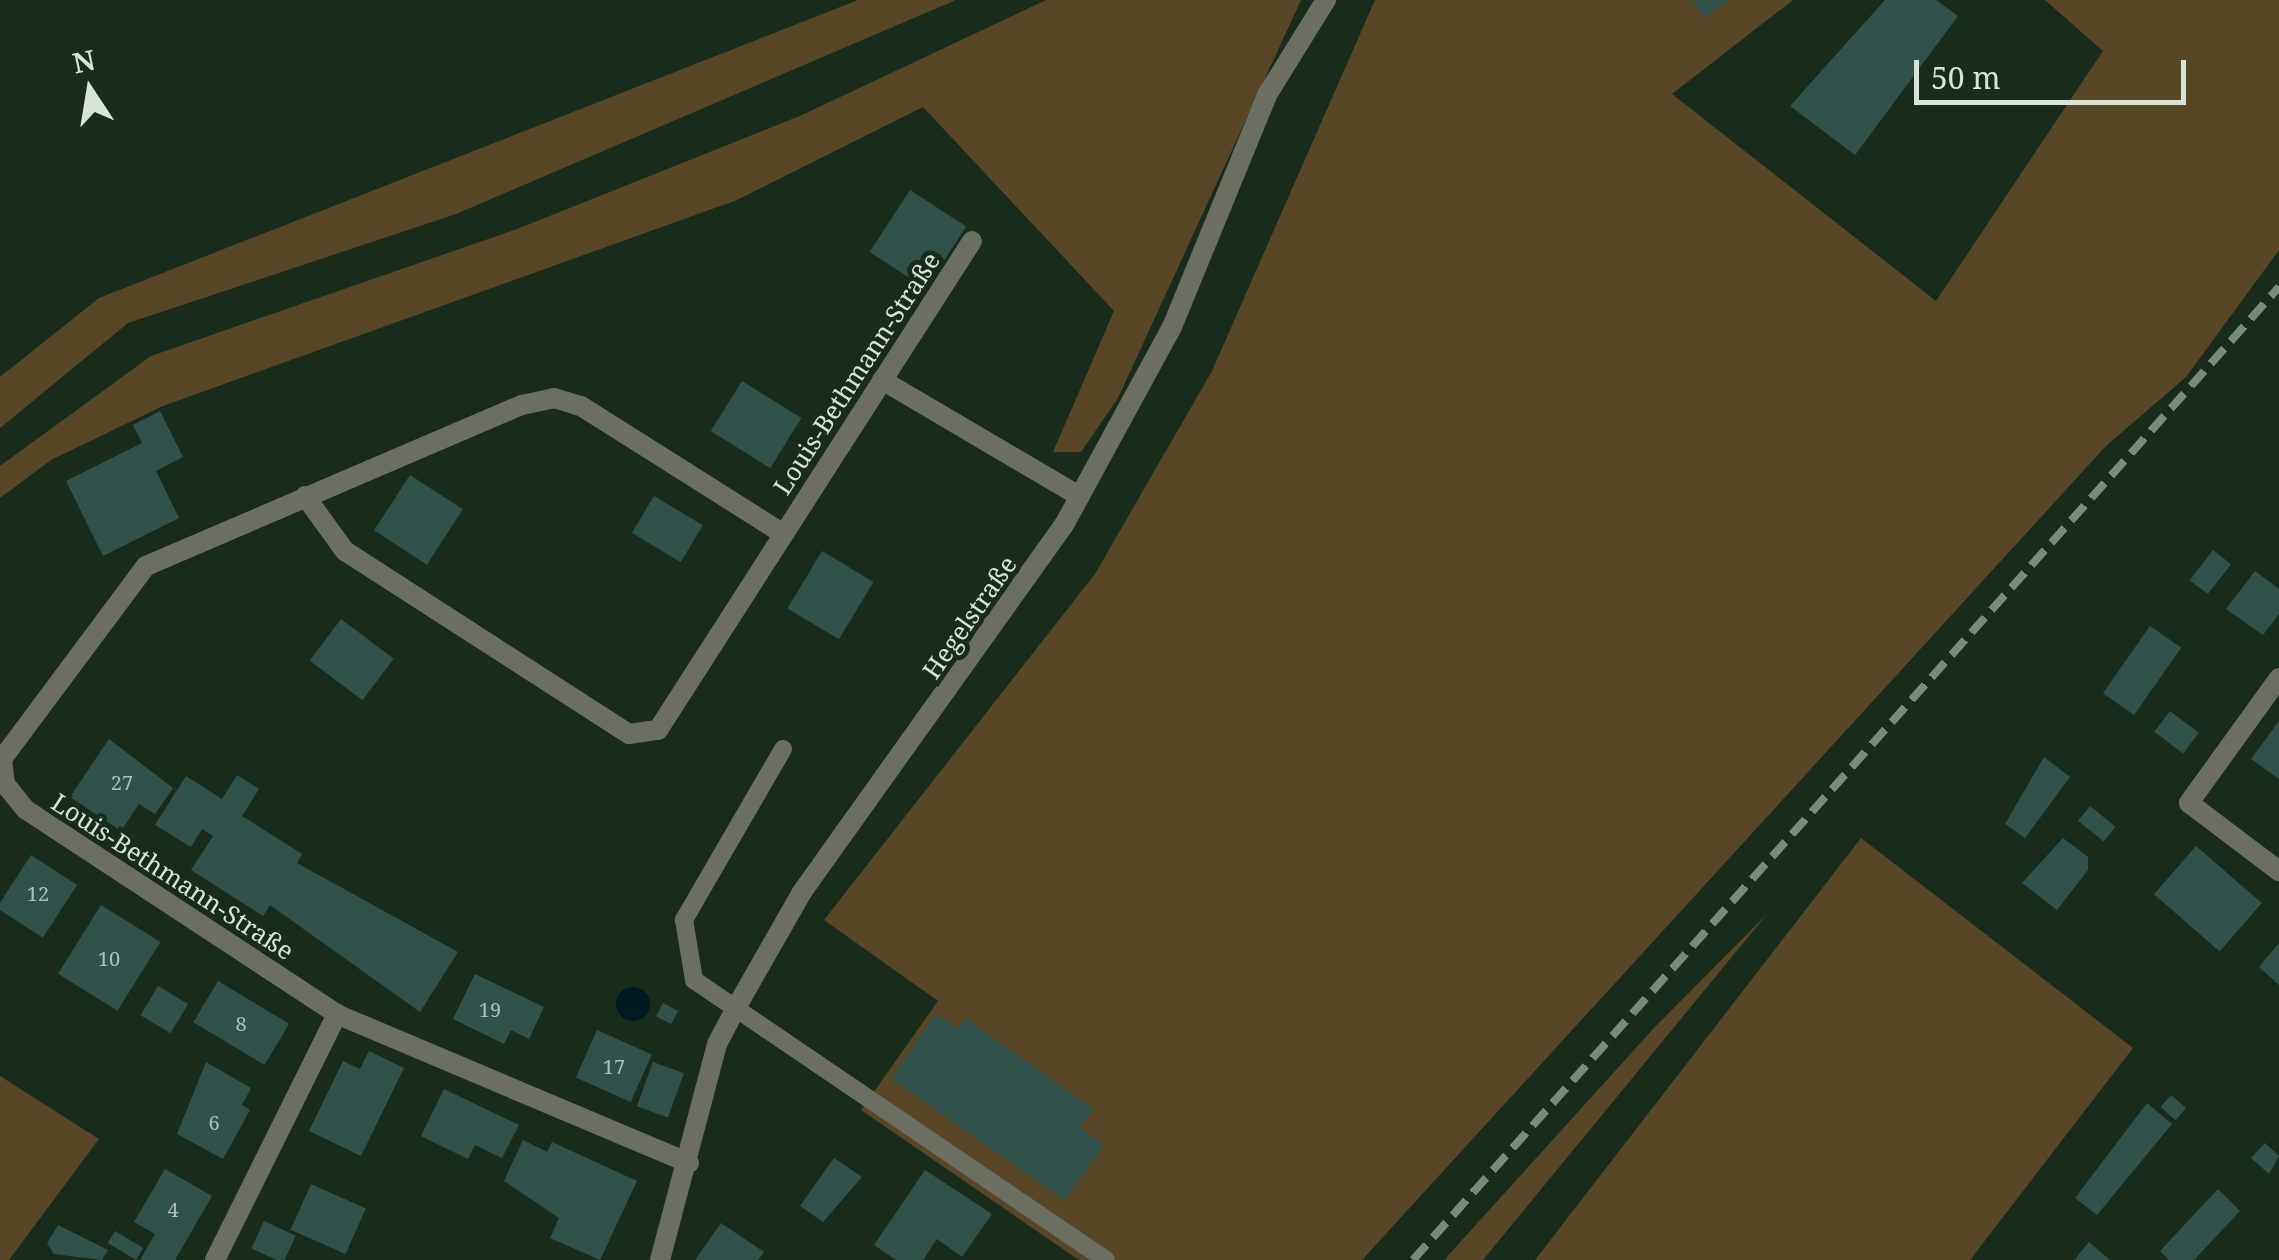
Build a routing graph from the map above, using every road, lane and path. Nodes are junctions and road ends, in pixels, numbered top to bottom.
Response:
1 (1326, 0) edge
2 (972, 241) dead end
3 (882, 380) junction
4 (305, 496) junction
5 (1079, 496) junction
6 (782, 533) junction
7 (2279, 678) edge
8 (782, 749) dead end
9 (3, 785) edge
10 (2279, 871) edge
11 (738, 1006) junction
12 (337, 1014) junction
13 (689, 1163) junction
14 (215, 1260) edge
15 (660, 1260) edge
16 (1106, 1260) edge

1 - 5 street, Hegelstraße
2 - 3 street, Louis-Bethmann-Straße
3 - 5 street
3 - 6 street, Louis-Bethmann-Straße
4 - 6 street, Louis-Bethmann-Straße
4 - 6 street, Louis-Bethmann-Straße
4 - 9 street, Louis-Bethmann-Straße
5 - 11 street, Hegelstraße
7 - 10 street
8 - 11 lane
9 - 12 street, Louis-Bethmann-Straße
11 - 13 street, Hegelstraße
11 - 16 lane
12 - 13 street, Louis-Bethmann-Straße
12 - 14 street
13 - 15 street, Hegelstraße

